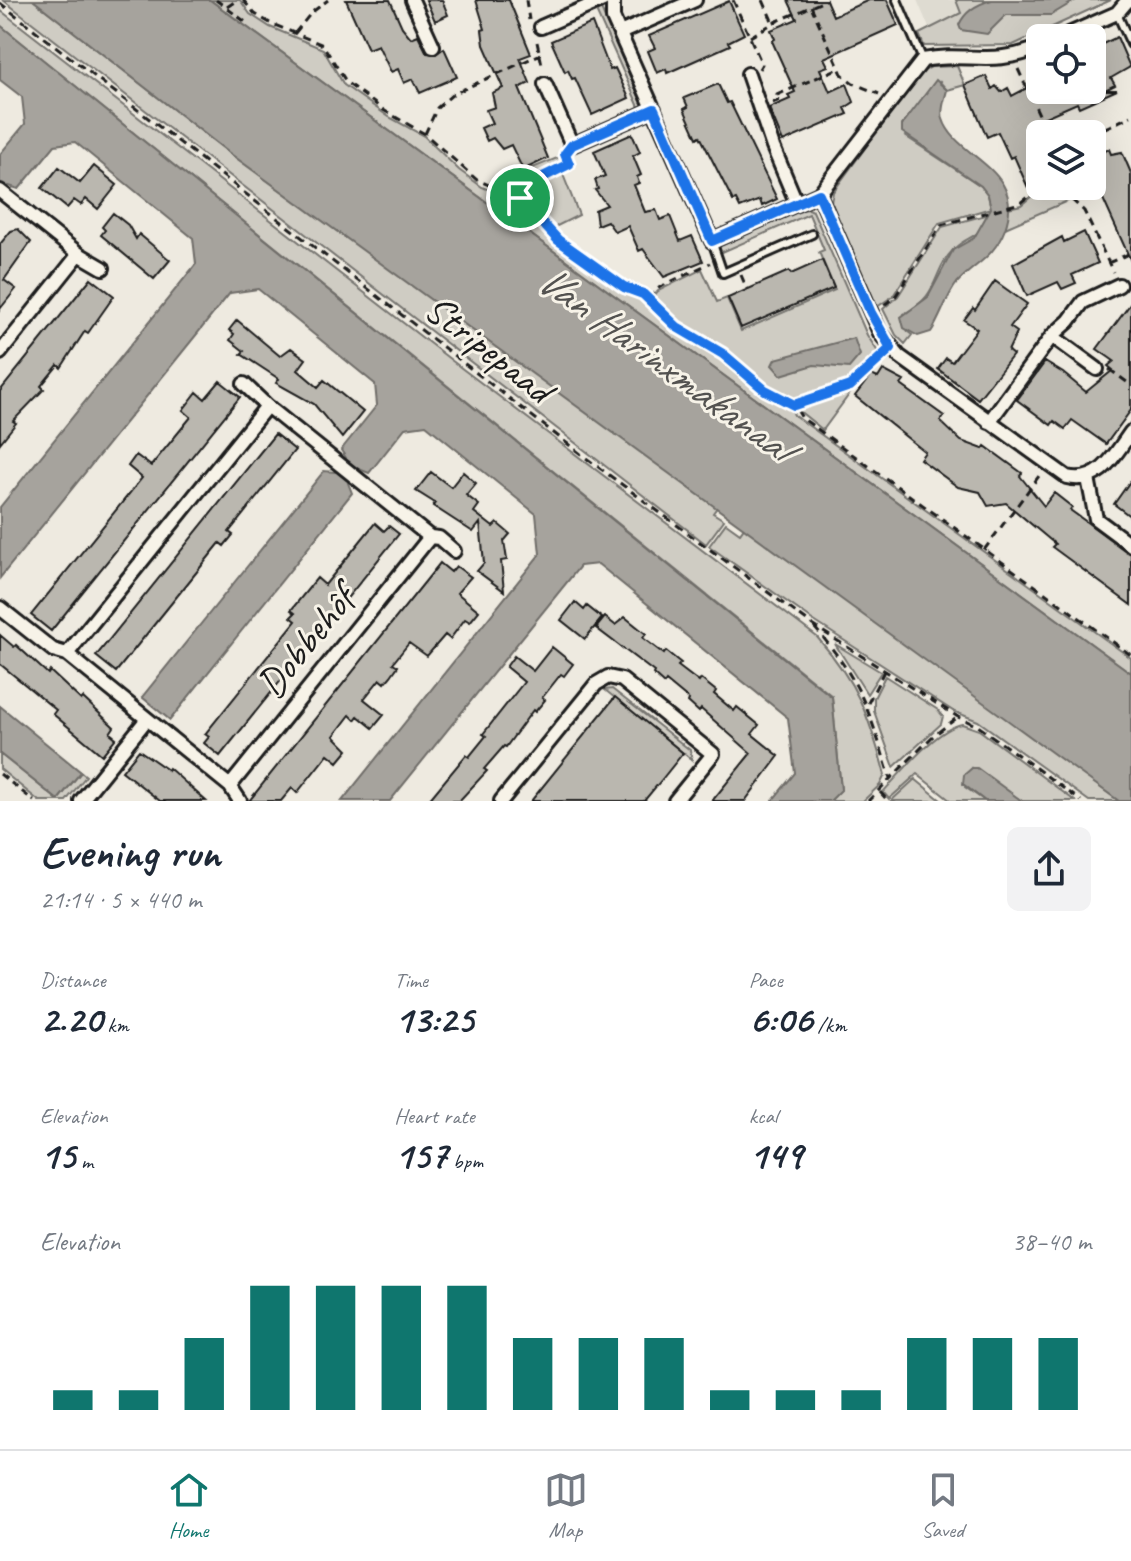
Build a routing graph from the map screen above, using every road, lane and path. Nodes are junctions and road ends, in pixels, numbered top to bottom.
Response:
1 (216, 0) edge
2 (240, 0) edge
3 (328, 0) edge
4 (412, 0) edge
5 (526, 0) edge
6 (603, 0) edge
7 (613, 0) edge
8 (695, 0) edge
9 (733, 0) edge
10 (763, 0) edge
11 (827, 0) edge
12 (897, 0) edge
13 (1128, 0) edge
14 (0, 3) edge
15 (811, 6) junction
16 (226, 7) junction
17 (1117, 13) junction
18 (247, 23) dead end
19 (773, 23) junction
20 (1092, 24) edge
21 (536, 30) junction
22 (295, 33) junction
23 (620, 33) junction
24 (750, 37) junction
25 (1131, 44) edge
26 (433, 46) dead end
27 (1026, 53) edge
28 (541, 54) junction
29 (923, 60) junction
30 (839, 68) junction
31 (1018, 68) dead end
32 (748, 74) joint
33 (545, 84) joint
34 (879, 94) dead end
35 (777, 95) dead end
36 (654, 109) junction
37 (1131, 116) edge
38 (1042, 120) edge
39 (1106, 128) edge
40 (425, 134) junction
41 (572, 145) junction
42 (2, 192) edge
43 (819, 194) junction
44 (520, 198) junction
45 (1026, 198) edge
46 (1072, 200) edge
47 (797, 204) junction
48 (812, 234) dead end
49 (712, 241) junction
50 (1131, 253) edge
51 (79, 254) junction
52 (717, 260) junction
53 (1108, 263) junction
54 (103, 268) dead end
55 (1119, 285) joint
56 (648, 298) junction
57 (871, 313) junction
58 (1052, 336) junction
59 (891, 348) junction
60 (0, 353) edge
61 (1103, 369) joint
62 (244, 384) dead end
63 (1131, 385) edge
64 (794, 405) junction
65 (267, 406) junction
66 (989, 422) junction
67 (1131, 432) edge
68 (1048, 464) junction
69 (1088, 478) junction
70 (430, 537) junction
71 (1131, 545) edge
72 (984, 550) junction
73 (454, 551) dead end
74 (0, 608) edge
75 (811, 624) junction
76 (67, 654) junction
77 (1131, 655) edge
78 (884, 671) junction
79 (868, 705) junction
80 (958, 717) junction
81 (147, 719) junction
82 (0, 774) edge
83 (890, 778) junction
84 (230, 786) junction
85 (879, 791) junction
86 (887, 800) edge
87 (34, 801) edge
88 (81, 801) edge
89 (240, 801) edge
90 (501, 801) edge
91 (675, 801) edge
92 (868, 801) edge
93 (1081, 801) edge

1 - 16 path
2 - 16 path
2 - 22 path
3 - 22 path
4 - 26 street
5 - 21 path
6 - 21 street
7 - 23 street
8 - 23 street
9 - 24 path
10 - 19 path
11 - 15 path
12 - 29 lane
13 - 17 street
14 - 75 path, Stripepaad
15 - 19 path
15 - 30 path
16 - 18 path
17 - 20 street
17 - 25 lane
19 - 24 path
21 - 28 path
22 - 40 path
23 - 36 street
24 - 32 path
27 - 29 street
28 - 33 path
28 - 40 path
29 - 43 street
30 - 34 path
30 - 35 path
31 - 38 path
32 - 47 street
33 - 41 street
36 - 41 street
36 - 49 street
37 - 39 path
40 - 44 path
41 - 44 path
42 - 51 street
43 - 47 street
43 - 57 street
44 - 56 path
45 - 57 path
46 - 53 path
47 - 49 street
48 - 52 lane
49 - 52 lane
50 - 53 path
51 - 54 street
51 - 60 street
52 - 56 path
53 - 55 path
55 - 58 street
56 - 64 path
57 - 59 street
58 - 61 street
58 - 66 street
59 - 64 path
59 - 66 street
61 - 63 path
62 - 65 street
64 - 72 path
65 - 70 street
65 - 76 street
66 - 68 street
67 - 69 street
68 - 69 street
68 - 72 path
69 - 71 street
70 - 73 street
70 - 84 street, Dobbehôf
72 - 77 path
74 - 76 street
75 - 78 path, Stripepaad
75 - 79 path
76 - 81 street
78 - 79 path
78 - 80 path, Stripepaad
79 - 83 path
80 - 83 path
80 - 93 path, Stripepaad
81 - 84 street
81 - 88 street
82 - 87 path
83 - 85 path
84 - 89 street
85 - 86 path
85 - 92 path
90 - 91 street

